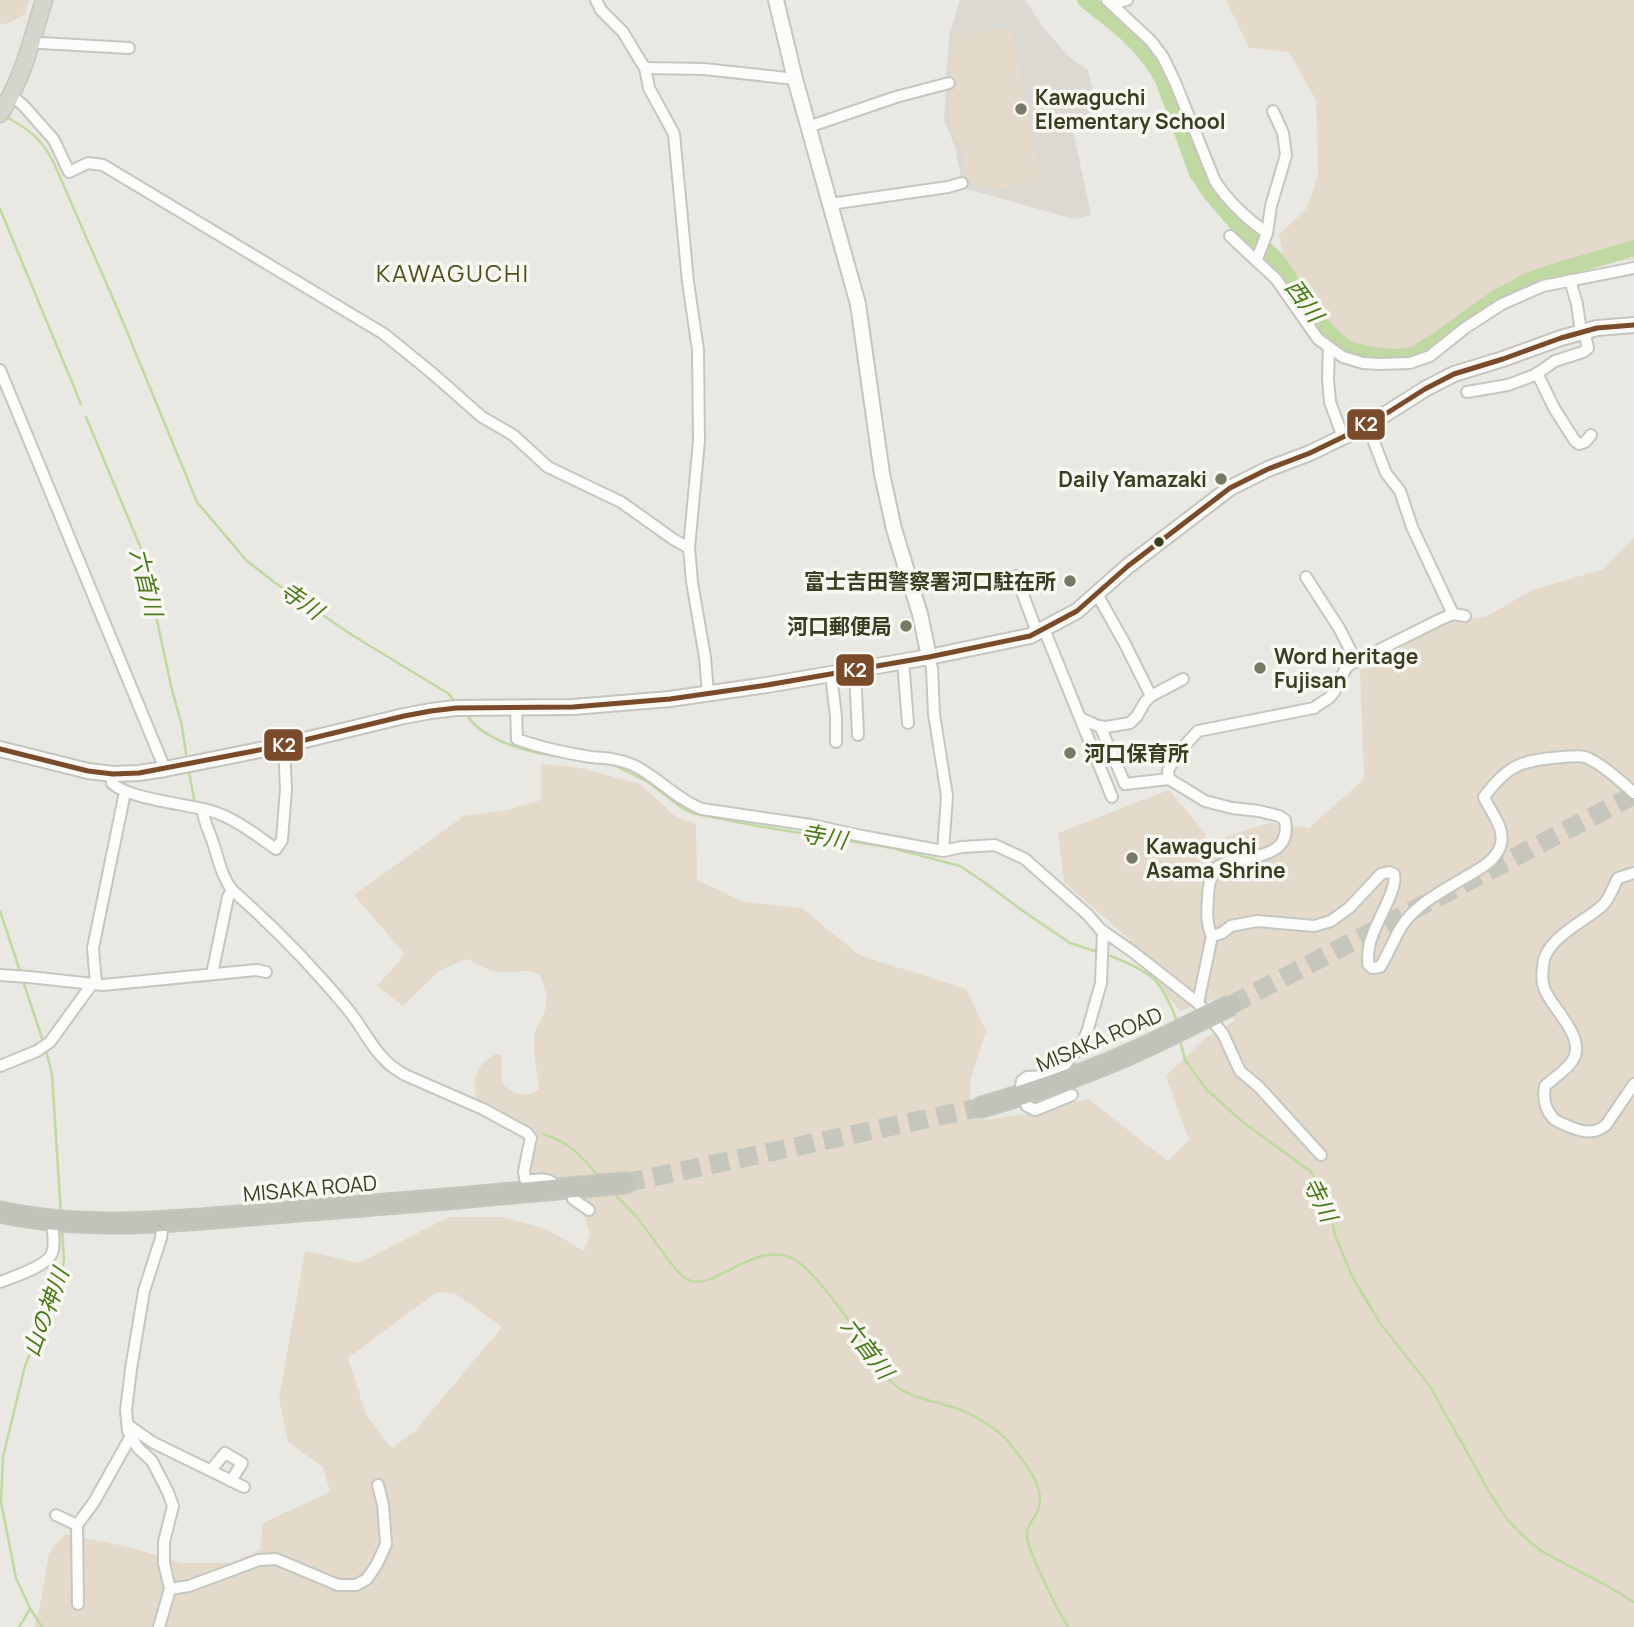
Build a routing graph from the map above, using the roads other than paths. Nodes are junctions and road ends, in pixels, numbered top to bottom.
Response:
1 (44, 0) edge
2 (596, 0) edge
3 (776, 0) edge
4 (1127, 0) edge
5 (1110, 2) edge
6 (32, 41) junction
7 (129, 48) dead end
8 (645, 68) junction
9 (794, 79) junction
10 (949, 82) dead end
11 (6, 104) edge
12 (1273, 111) dead end
13 (808, 127) junction
14 (962, 183) dead end
15 (830, 204) junction
16 (1230, 236) dead end
17 (1266, 236) junction
18 (1258, 257) junction
19 (1634, 268) edge
20 (1570, 280) junction
21 (1634, 325) edge
22 (1582, 332) junction
23 (1564, 337) junction
24 (1542, 345) junction
25 (1329, 348) junction
26 (1573, 355) junction
27 (1550, 365) junction
28 (1473, 368) junction
29 (0, 370) edge
30 (1537, 373) junction
31 (1479, 390) junction
32 (1467, 393) dead end
33 (1367, 424) junction
34 (1591, 435) dead end
35 (1343, 437) junction
36 (689, 548) junction
37 (1016, 576) dead end
38 (1306, 577) dead end
39 (1097, 594) junction
40 (1453, 614) junction
41 (1465, 616) dead end
42 (1040, 631) junction
43 (929, 657) junction
44 (903, 661) junction
45 (1356, 661) junction
46 (855, 670) junction
47 (831, 674) junction
48 (1183, 679) dead end
49 (708, 694) junction
50 (1151, 696) junction
51 (516, 708) junction
52 (1080, 718) junction
53 (908, 723) dead end
54 (1100, 726) junction
55 (858, 735) dead end
56 (836, 742) dead end
57 (284, 744) junction
58 (0, 749) edge
59 (165, 769) junction
60 (113, 774) junction
61 (1169, 779) junction
62 (125, 792) junction
63 (1634, 793) edge
64 (1112, 797) dead end
65 (203, 810) junction
66 (943, 851) junction
67 (1634, 873) edge
68 (232, 891) junction
69 (1103, 930) junction
70 (1212, 936) junction
71 (266, 972) dead end
72 (212, 974) junction
73 (6, 976) edge
74 (94, 984) junction
75 (1198, 1003) junction
76 (1231, 1005) tunnel mouth
77 (0, 1066) edge
78 (1634, 1084) edge
79 (1072, 1095) dead end
80 (1022, 1096) junction
81 (982, 1107) tunnel mouth
82 (1321, 1155) dead end
83 (553, 1183) dead end
84 (625, 1183) tunnel mouth
85 (573, 1199) dead end
86 (589, 1210) dead end
87 (0, 1212) edge
88 (60, 1221) junction
89 (163, 1222) junction
90 (0, 1282) edge
91 (129, 1431) junction
92 (211, 1470) junction
93 (231, 1481) junction
94 (378, 1485) dead end
95 (244, 1487) dead end
96 (56, 1515) dead end
97 (78, 1525) junction
98 (170, 1589) junction
99 (78, 1604) dead end
100 (159, 1627) edge

1 - 6 main road
2 - 8 street
3 - 9 street
4 - 5 street
5 - 17 street
6 - 7 street
6 - 11 main road
8 - 9 street
8 - 36 street
9 - 13 street
10 - 13 street
11 - 36 street
12 - 17 street
13 - 15 street
14 - 15 street
15 - 43 street
16 - 18 street
17 - 18 street
18 - 25 street
19 - 20 street
20 - 22 street
20 - 25 street
21 - 22 street
22 - 23 street
22 - 26 street
23 - 24 street
23 - 26 street
24 - 27 street
24 - 28 street
25 - 35 street
26 - 27 street
27 - 30 street
28 - 31 street
28 - 33 street
29 - 59 street
30 - 31 street
30 - 34 street
31 - 32 street
33 - 35 street
33 - 40 street
35 - 39 street
36 - 49 street
37 - 42 street
38 - 45 street
39 - 42 street
39 - 50 street
40 - 41 street
40 - 45 street
42 - 43 street
42 - 52 street
43 - 44 street
43 - 66 street
44 - 46 street
44 - 53 street
45 - 61 street
46 - 47 street
46 - 55 street
47 - 49 street
47 - 56 street
48 - 50 street
49 - 51 street
50 - 54 street
51 - 57 street
51 - 66 street
52 - 54 street
52 - 64 street
54 - 61 street
57 - 59 street
57 - 65 street
58 - 60 street
59 - 60 street
60 - 62 street
61 - 70 street
62 - 65 street
62 - 74 street
63 - 70 street
65 - 68 street
66 - 69 street
67 - 78 street
68 - 72 street
68 - 83 street
69 - 75 street
69 - 80 street
70 - 75 street
71 - 72 street
72 - 74 street
73 - 74 street
74 - 77 street
75 - 82 street
76 - 80 highway, MISAKA ROAD, bridge
79 - 80 street
80 - 81 highway, MISAKA ROAD
84 - 89 highway, MISAKA ROAD
85 - 86 street
87 - 88 highway, MISAKA ROAD
88 - 89 highway, MISAKA ROAD
88 - 90 street
89 - 91 street
91 - 92 street
91 - 97 street
91 - 98 street
92 - 93 street
92 - 93 street
93 - 95 street
94 - 98 street
96 - 97 street
97 - 99 street
98 - 100 street

